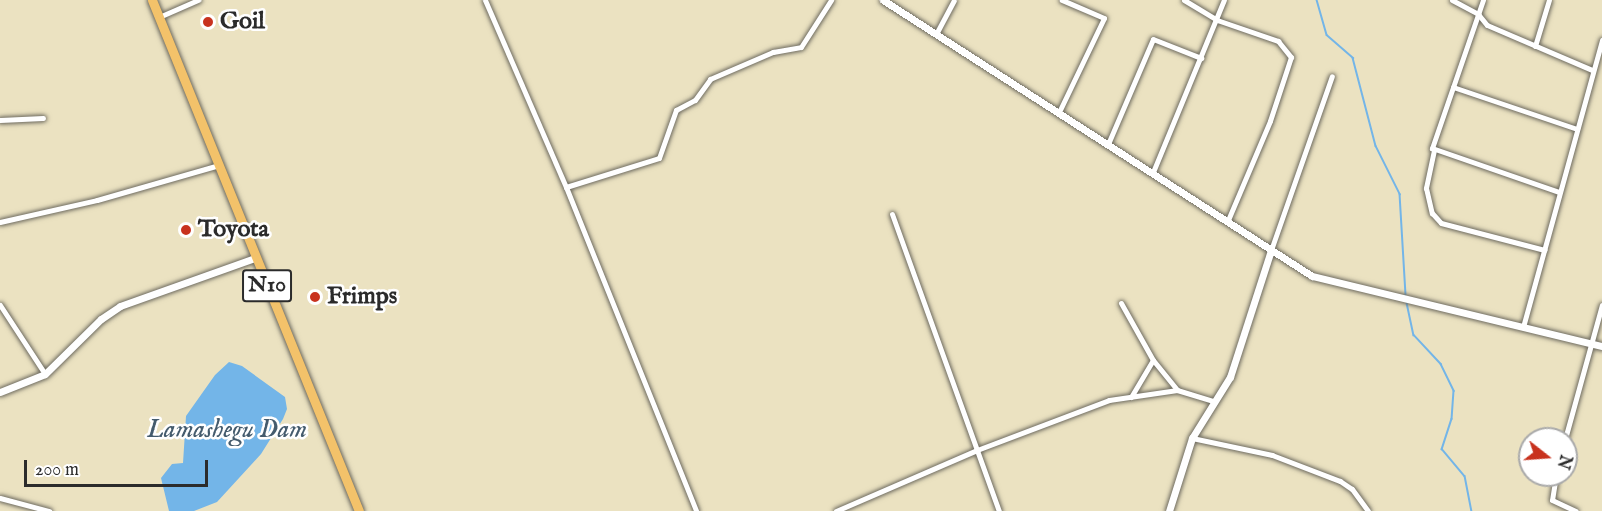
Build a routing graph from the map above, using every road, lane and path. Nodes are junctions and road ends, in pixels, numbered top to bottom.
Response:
1 (152, 0) edge
2 (198, 0) edge
3 (485, 0) edge
4 (831, 0) edge
5 (885, 0) edge
6 (954, 0) edge
7 (1062, 0) edge
8 (1184, 0) edge
9 (1224, 0) edge
10 (1452, 0) edge
11 (1483, 0) edge
12 (1549, 0) edge
13 (1478, 14) junction
14 (159, 17) junction
15 (1217, 20) junction
16 (936, 34) junction
17 (1602, 40) edge
18 (1535, 46) junction
19 (1201, 58) junction
20 (1592, 70) junction
21 (1332, 76) dead end
22 (1454, 87) junction
23 (1059, 112) junction
24 (44, 118) dead end
25 (0, 120) edge
26 (1577, 129) junction
27 (1108, 144) junction
28 (1434, 150) junction
29 (219, 165) junction
30 (1153, 172) junction
31 (566, 188) junction
32 (1559, 192) junction
33 (892, 214) dead end
34 (1228, 220) junction
35 (0, 222) edge
36 (1271, 250) junction
37 (1545, 250) junction
38 (255, 258) junction
39 (1121, 303) dead end
40 (1602, 304) edge
41 (0, 305) edge
42 (1523, 327) junction
43 (1589, 343) junction
44 (1602, 346) edge
45 (1154, 360) junction
46 (45, 374) junction
47 (1178, 390) junction
48 (0, 392) edge
49 (1131, 397) junction
50 (1214, 401) junction
51 (1568, 427) edge
52 (1192, 438) junction
53 (976, 450) junction
54 (1554, 487) edge
55 (0, 498) edge
56 (49, 511) edge
57 (359, 511) edge
58 (696, 511) edge
59 (837, 511) edge
60 (999, 511) edge
61 (1169, 511) edge
62 (1368, 511) edge
63 (1576, 511) edge

1 - 14 highway, N10
2 - 14 street
3 - 31 street
4 - 31 street
5 - 16 street
6 - 16 street
7 - 23 street
8 - 15 street
9 - 15 street
10 - 13 street
11 - 13 street
12 - 18 street
13 - 18 street
13 - 22 street
14 - 29 highway, N10
15 - 19 street
15 - 34 street
16 - 23 street
17 - 20 street
18 - 20 street
19 - 27 street
19 - 30 street
20 - 26 street
21 - 36 street
22 - 26 street
22 - 28 street
23 - 27 street
24 - 25 street
26 - 32 street
27 - 30 street
28 - 32 street
28 - 37 street
29 - 35 street
29 - 38 highway, N10
30 - 34 street
31 - 58 street
32 - 37 street
33 - 53 street
34 - 36 street
36 - 42 street
36 - 50 street
37 - 42 street
38 - 46 street
38 - 57 highway, N10
39 - 45 street
40 - 43 street
41 - 46 street
42 - 43 street
43 - 44 street
43 - 51 street
45 - 47 street
45 - 49 street
46 - 48 street
47 - 49 street
47 - 50 street
49 - 53 street
50 - 52 street
52 - 61 street
52 - 62 street
53 - 59 street
53 - 60 street
54 - 63 street
55 - 56 street

